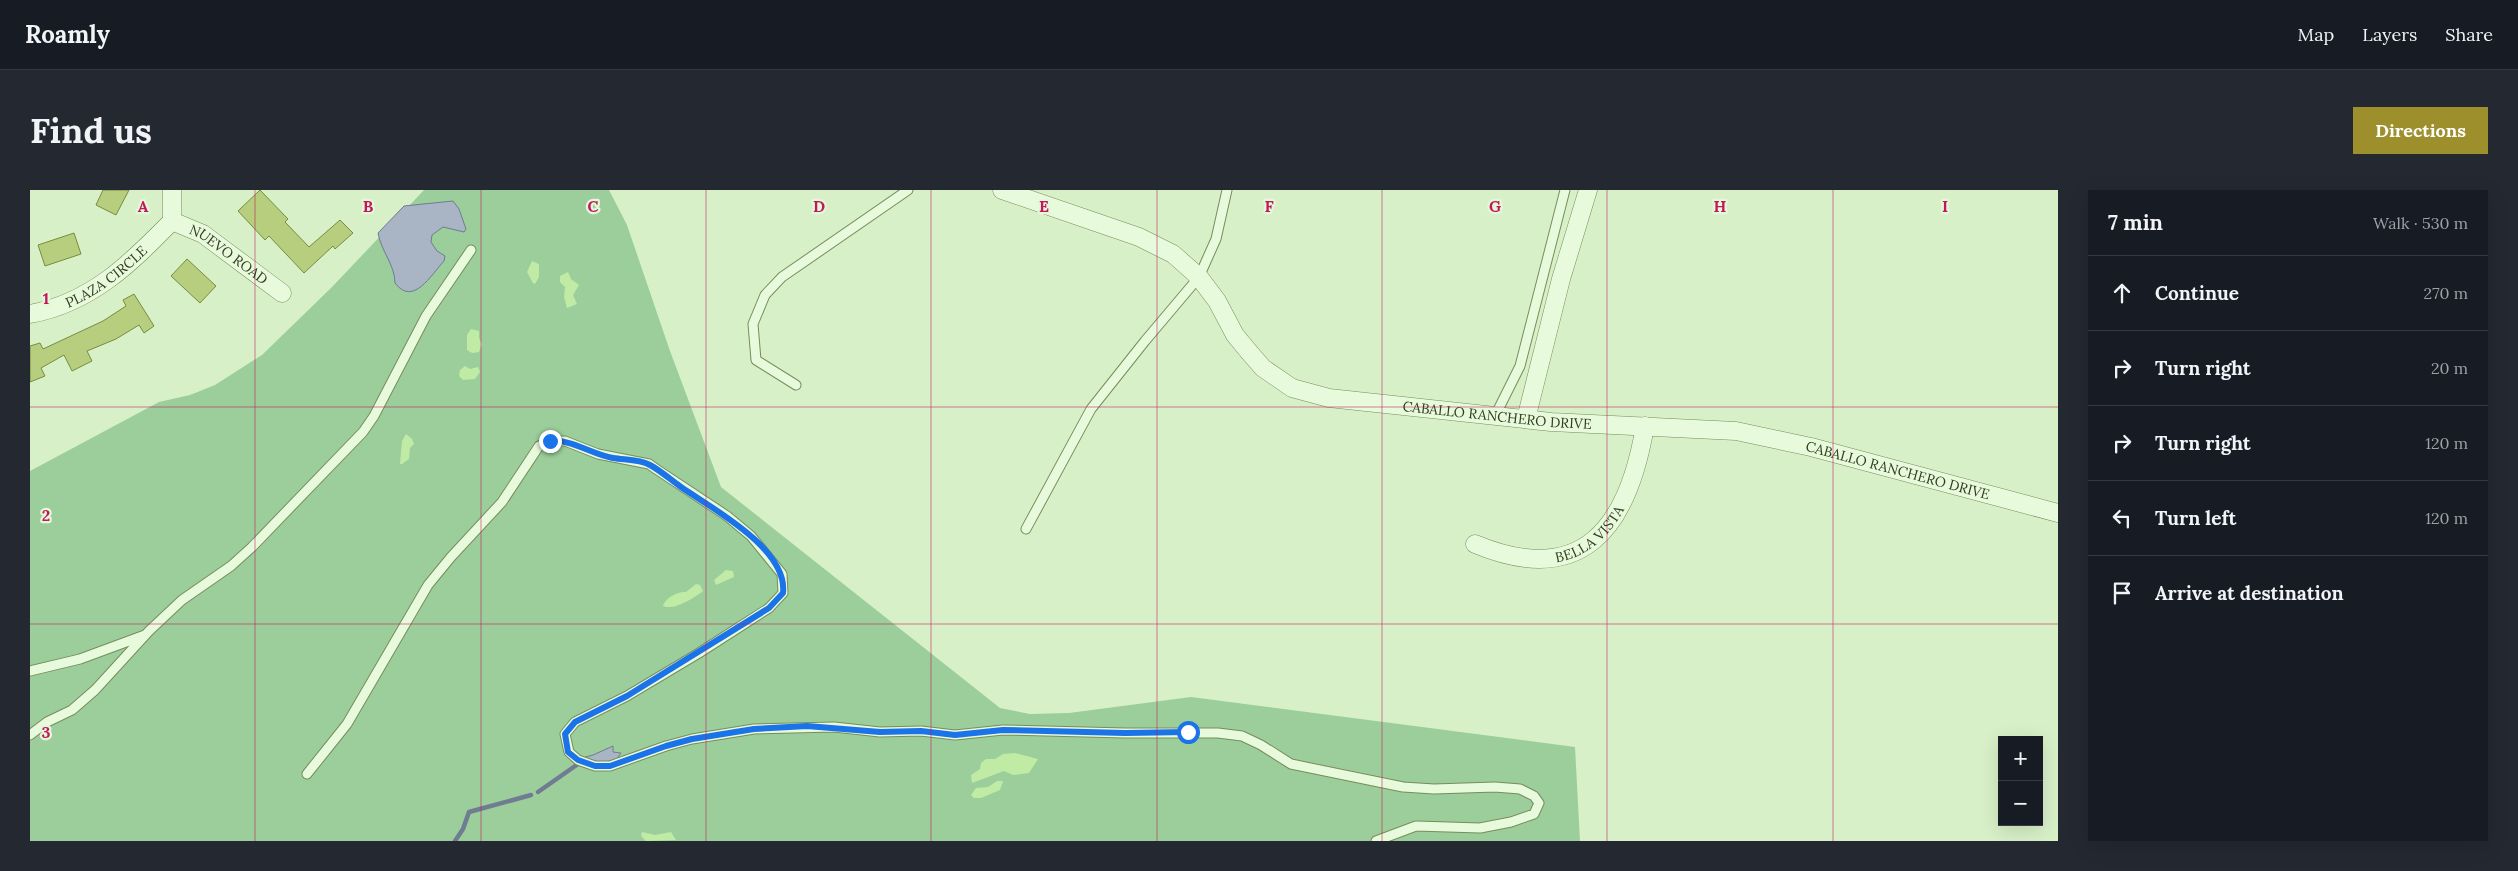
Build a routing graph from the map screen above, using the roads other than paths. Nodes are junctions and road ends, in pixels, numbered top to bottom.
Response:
1 (172, 190) edge
2 (908, 190) edge
3 (1002, 190) edge
4 (1227, 190) edge
5 (1565, 190) edge
6 (1588, 190) edge
7 (172, 221) junction
8 (471, 250) dead end
9 (1198, 277) junction
10 (282, 293) dead end
11 (30, 314) edge
12 (796, 385) dead end
13 (1495, 416) junction
14 (1526, 419) junction
15 (1645, 426) junction
16 (2058, 513) edge
17 (1026, 529) dead end
18 (1475, 544) dead end
19 (145, 635) junction
20 (30, 671) edge
21 (30, 735) edge
22 (307, 774) dead end
23 (1376, 841) edge

1 - 7 street
2 - 12 lane
3 - 9 street, CABALLO RANCHERO DRIVE
4 - 9 lane
5 - 13 lane
6 - 14 street
7 - 10 street, NUEVO ROAD
7 - 11 street, PLAZA CIRCLE
8 - 19 lane
9 - 13 street, CABALLO RANCHERO DRIVE
9 - 17 lane
13 - 14 street, CABALLO RANCHERO DRIVE
14 - 15 street, CABALLO RANCHERO DRIVE
15 - 16 street, CABALLO RANCHERO DRIVE
15 - 18 street, BELLA VISTA
19 - 20 lane
19 - 21 lane
22 - 23 lane

